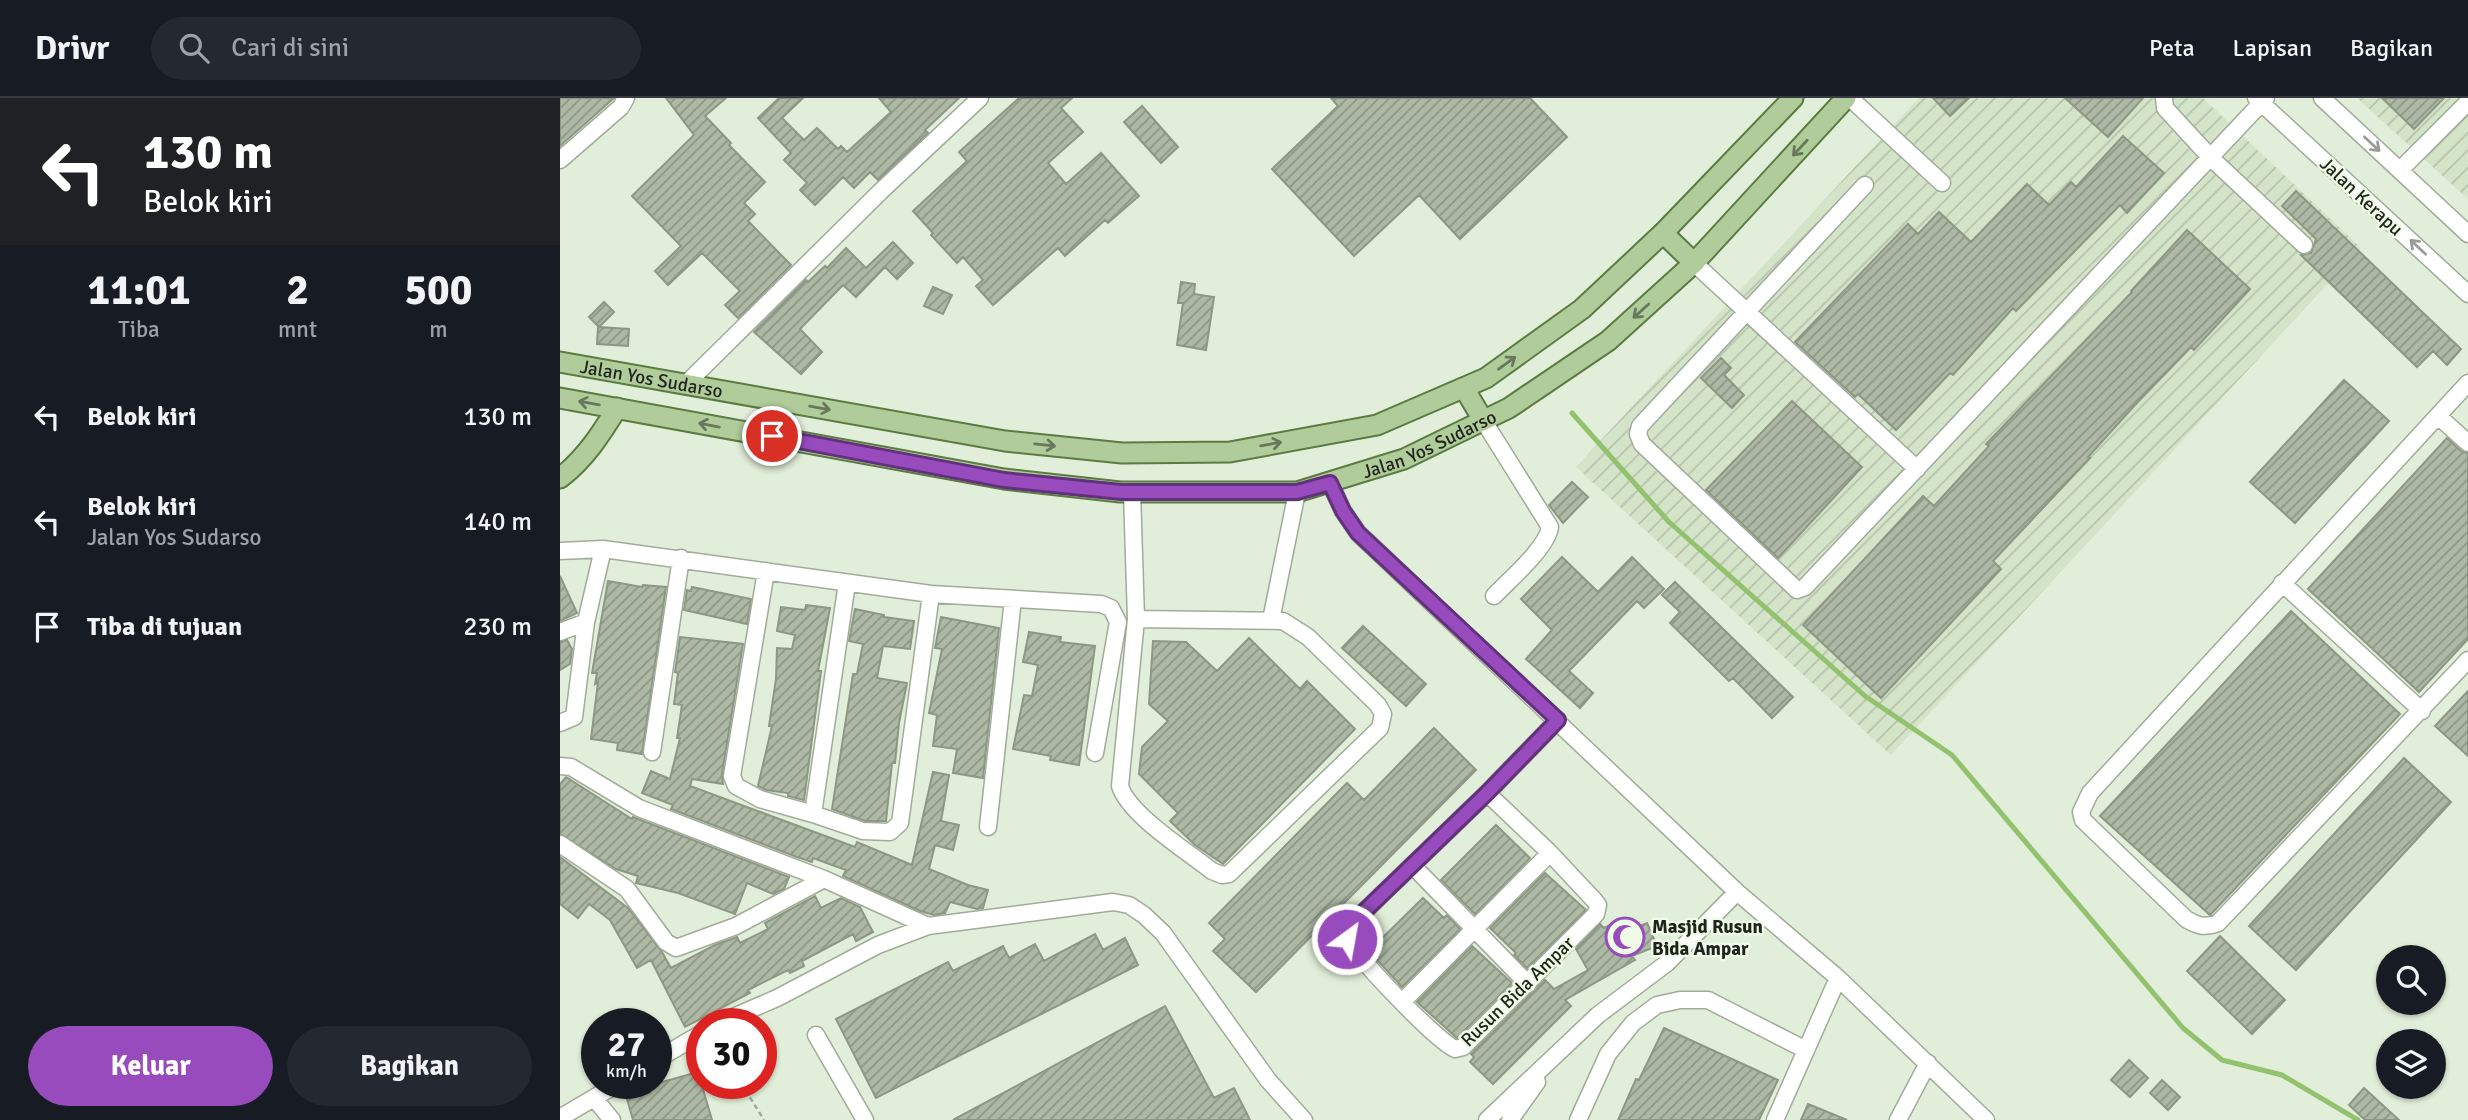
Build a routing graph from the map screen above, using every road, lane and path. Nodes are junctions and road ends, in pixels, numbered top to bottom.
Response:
1 (626, 98) edge
2 (980, 98) edge
3 (1793, 98) edge
4 (1848, 98) edge
5 (2164, 98) edge
6 (2322, 98) edge
7 (2261, 100) edge
8 (2468, 102) edge
9 (2211, 158) junction
10 (560, 160) edge
11 (2400, 170) junction
12 (1942, 183) dead end
13 (1865, 185) dead end
14 (1663, 233) junction
15 (2468, 234) edge
16 (2304, 245) dead end
17 (1694, 263) junction
18 (2468, 294) edge
19 (1747, 313) junction
20 (560, 362) edge
21 (2468, 383) edge
22 (686, 384) junction
23 (1464, 388) junction
24 (560, 398) edge
25 (617, 408) junction
26 (2438, 416) junction
27 (1483, 420) junction
28 (2468, 443) edge
29 (1917, 469) junction
30 (560, 478) edge
31 (1330, 483) junction
32 (1132, 492) junction
33 (1297, 492) junction
34 (603, 549) junction
35 (560, 551) edge
36 (681, 558) junction
37 (766, 571) junction
38 (847, 583) junction
39 (2282, 583) junction
40 (931, 594) junction
41 (1494, 596) dead end
42 (1013, 599) junction
43 (1136, 619) junction
44 (1271, 620) junction
45 (586, 622) junction
46 (560, 632) edge
47 (2468, 660) edge
48 (2422, 711) junction
49 (1558, 720) junction
50 (560, 723) edge
51 (652, 751) dead end
52 (1095, 754) dead end
53 (560, 766) edge
54 (1487, 793) junction
55 (813, 814) junction
56 (989, 827) dead end
57 (560, 844) edge
58 (1550, 853) junction
59 (1412, 865) junction
60 (824, 879) junction
61 (1737, 892) junction
62 (928, 926) junction
63 (1474, 929) junction
64 (1838, 978) junction
65 (1528, 984) junction
66 (1402, 1002) junction
67 (754, 1008) edge
68 (816, 1035) dead end
69 (1806, 1050) junction
70 (1556, 1055) junction
71 (1928, 1063) junction
72 (592, 1099) edge
73 (595, 1099) edge
74 (751, 1099) edge
75 (564, 1113) edge
76 (612, 1120) edge
77 (765, 1120) edge
78 (865, 1120) edge
79 (1304, 1120) edge
80 (1487, 1120) edge
81 (1510, 1120) edge
82 (1578, 1120) edge
83 (1775, 1120) edge
84 (1898, 1120) edge
85 (1986, 1120) edge

1 - 10 street
2 - 22 street
3 - 14 main road, Jalan Yos Sudarso
4 - 12 street
4 -> 17 main road, Jalan Yos Sudarso
5 - 9 street
6 -> 11 street
7 - 9 street
18 -> 7 street, Jalan Kerapu
8 - 11 street
9 - 16 street
9 - 29 street
11 - 15 street
13 - 19 street
14 - 17 main road
23 -> 14 main road, Jalan Yos Sudarso
17 - 19 street
17 -> 27 main road, Jalan Yos Sudarso
19 - 29 street
19 - 29 street
20 - 22 main road, Jalan Yos Sudarso
21 - 26 street
22 -> 23 main road, Jalan Yos Sudarso
23 - 27 main road
25 -> 24 main road, Jalan Yos Sudarso
25 - 30 main road
32 -> 25 main road, Jalan Yos Sudarso
26 - 28 street
26 - 39 street
27 - 31 main road, Jalan Yos Sudarso
27 - 41 street
31 - 33 main road, Jalan Yos Sudarso
31 - 49 street
32 - 33 main road, Jalan Yos Sudarso
32 - 43 street
33 - 44 street
34 - 35 street
34 - 36 street
34 - 45 street
36 - 37 street
36 - 51 street
37 - 38 street
37 - 55 street
38 - 40 street
38 - 55 street
39 - 48 street
39 - 48 street
40 - 42 street
40 - 55 street
42 - 52 street
42 - 56 street
43 - 44 street
43 - 44 street
45 - 46 street
45 - 50 street
47 - 48 street
49 - 54 street, Rusun Bida Ampar
49 - 61 street
53 - 60 street
54 - 58 street, Rusun Bida Ampar
54 - 59 street, Rusun Bida Ampar
57 - 60 street
58 - 63 street
58 - 65 street, Rusun Bida Ampar
59 - 63 street
59 - 66 street, Rusun Bida Ampar
60 - 62 street
61 - 64 street
61 - 70 street
62 - 67 street
62 - 79 street
63 - 65 street
63 - 66 street
64 - 69 street
64 - 71 street
65 - 66 street, Rusun Bida Ampar
68 - 78 street
69 - 82 street
69 - 83 street
70 - 80 street
70 - 81 street
71 - 84 street
71 - 85 street
72 - 75 street
73 - 76 street
74 - 77 path

